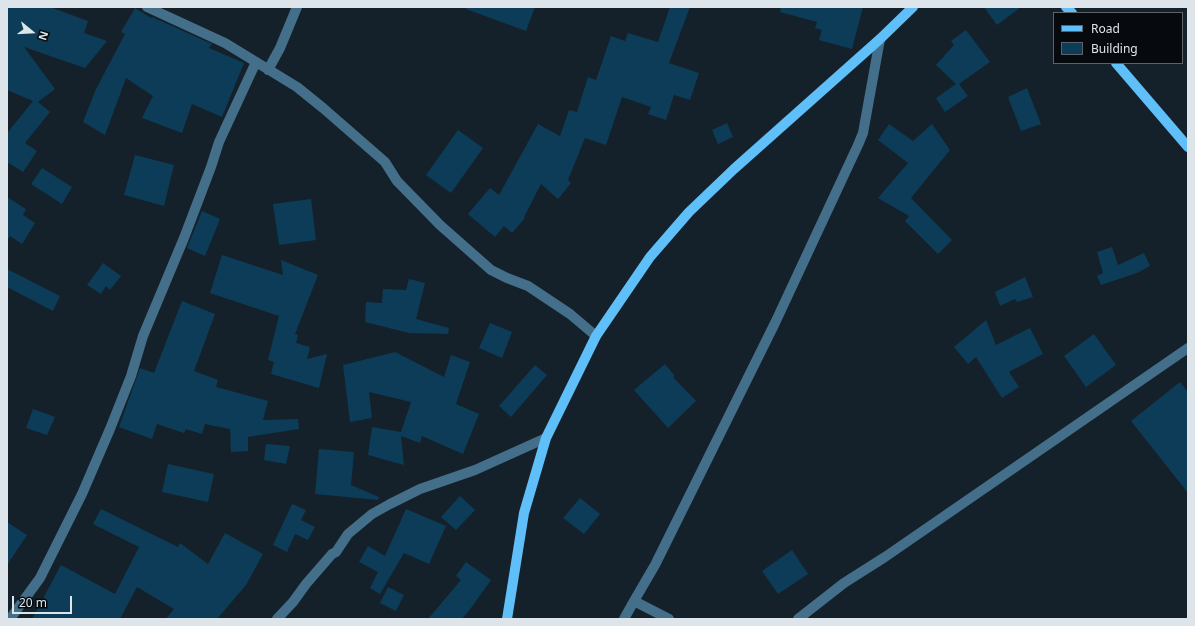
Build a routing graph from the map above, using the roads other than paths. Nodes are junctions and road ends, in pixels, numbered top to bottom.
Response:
1 (147, 7) edge
2 (297, 7) edge
3 (913, 7) edge
4 (880, 39) junction
5 (256, 62) junction
6 (1117, 64) edge
7 (268, 70) junction
8 (1188, 147) edge
9 (596, 336) junction
10 (1188, 348) edge
11 (546, 438) junction
12 (634, 601) junction
13 (10, 619) edge
14 (277, 619) edge
15 (507, 619) edge
16 (624, 619) edge
17 (669, 619) edge
18 (798, 619) edge

1 - 5 street
2 - 7 street
3 - 4 main road
4 - 9 main road
4 - 12 street
5 - 7 street
5 - 13 street
6 - 8 main road
7 - 9 street
9 - 11 main road
10 - 18 street
11 - 14 street
11 - 15 main road
12 - 16 street
12 - 17 street

